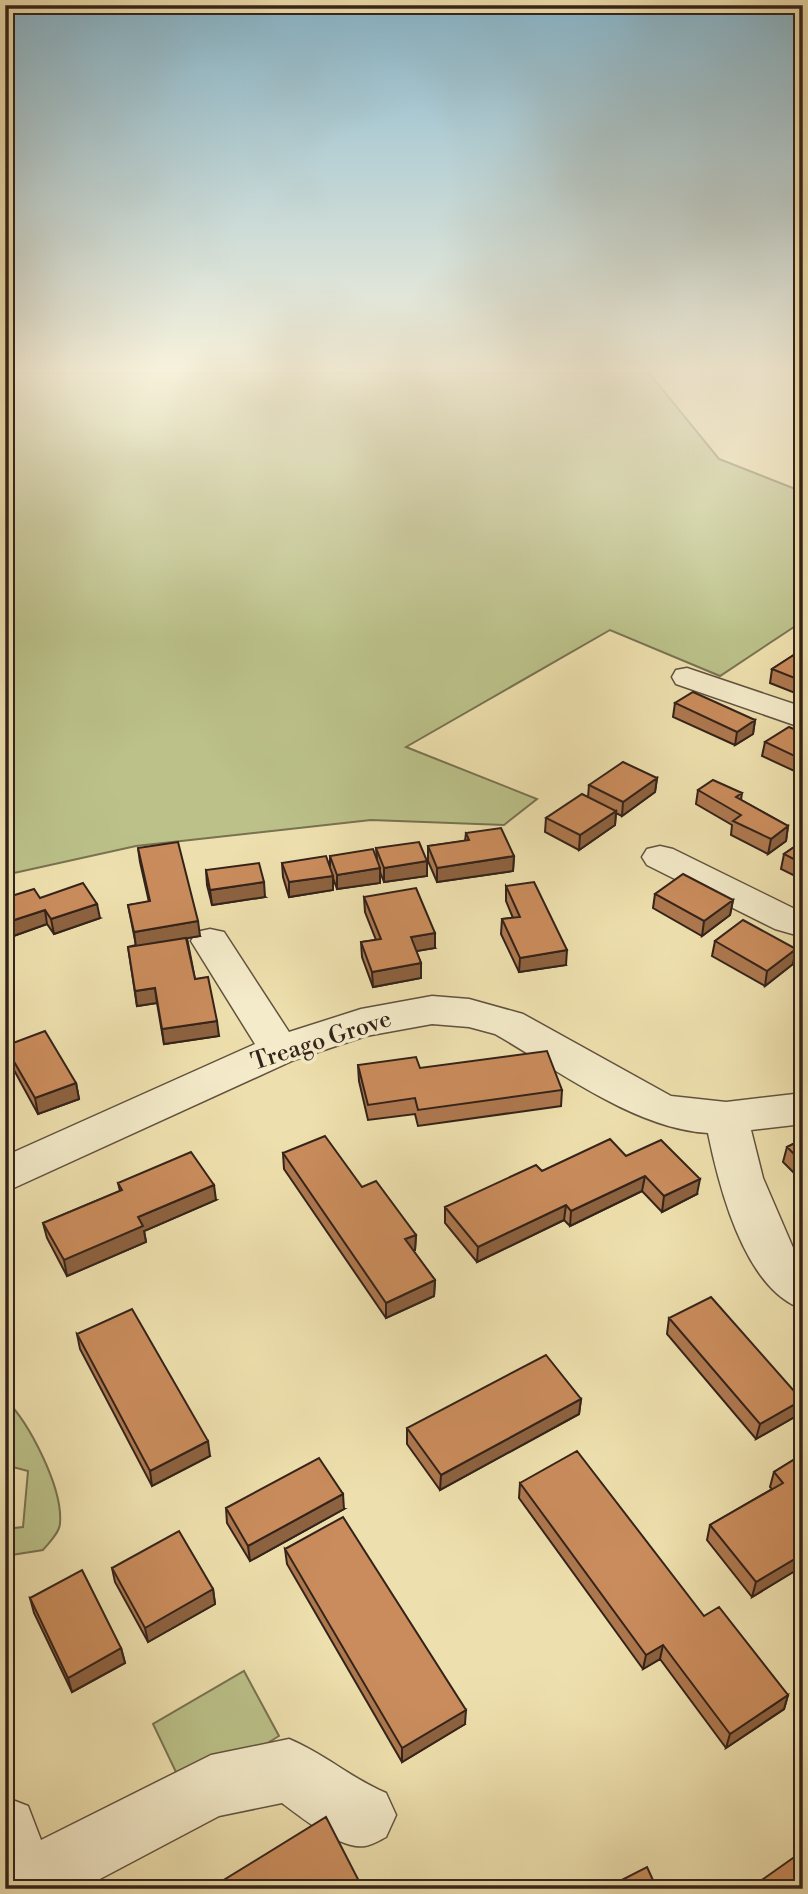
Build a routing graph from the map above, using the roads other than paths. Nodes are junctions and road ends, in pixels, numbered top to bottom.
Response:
1 (687, 677) dead end
2 (803, 718) edge
3 (660, 857) dead end
4 (803, 925) edge
5 (210, 941) dead end
6 (279, 1050) junction
7 (803, 1108) edge
8 (726, 1118) junction
9 (5, 1175) edge
10 (803, 1290) edge
11 (364, 1815) dead end
12 (5, 1829) edge

1 - 2 street
3 - 4 street
5 - 6 street
6 - 8 street, Treago Grove
6 - 9 street, Treago Grove
7 - 8 street, Treago Grove
8 - 10 street
11 - 12 street

